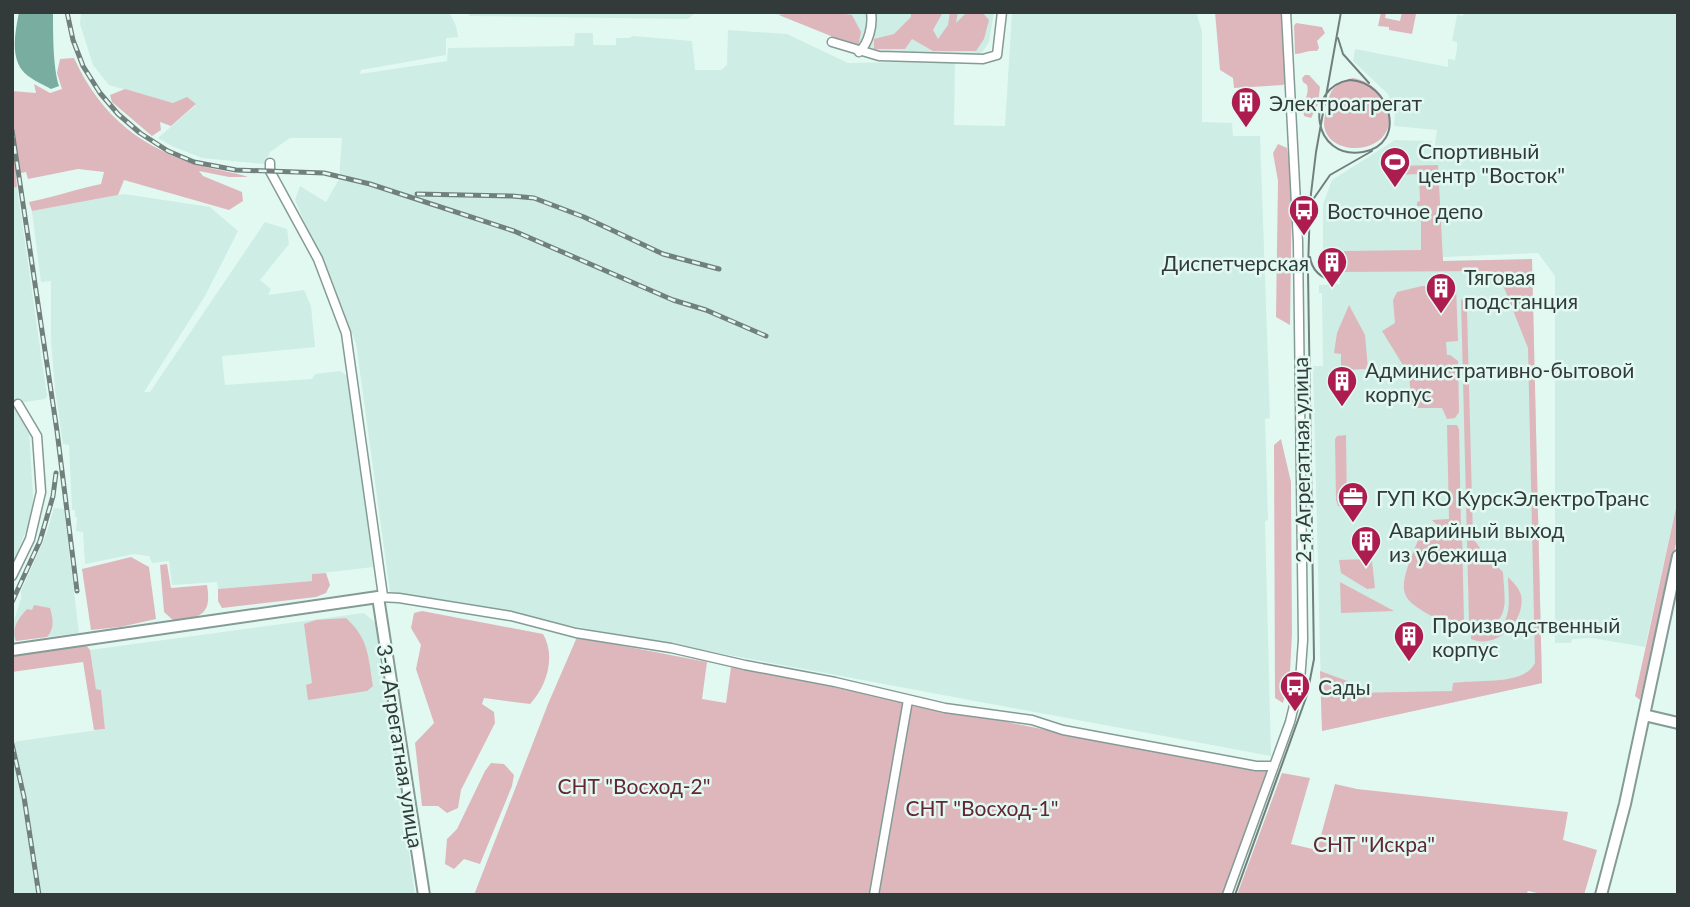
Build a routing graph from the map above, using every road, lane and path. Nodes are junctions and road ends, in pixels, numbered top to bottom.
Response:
1 (871, 12) edge
2 (1002, 12) edge
3 (1286, 12) edge
4 (832, 42) dead end
5 (859, 52) junction
6 (270, 163) dead end
7 (19, 404) dead end
8 (1678, 556) edge
9 (12, 576) edge
10 (380, 597) junction
11 (12, 650) edge
12 (908, 700) junction
13 (1644, 715) junction
14 (1678, 723) edge
15 (1274, 766) junction
16 (424, 895) edge
17 (874, 895) edge
18 (1227, 895) edge
19 (1601, 895) edge

1 - 5 street
2 - 5 street
3 - 15 street, 2-я Агрегатная улица
4 - 5 street
6 - 10 street
7 - 9 street
8 - 13 street
10 - 11 street
10 - 12 street
10 - 16 street, 3-я Агрегатная улица
12 - 15 street
12 - 17 street
13 - 14 street
13 - 19 street
15 - 18 street, 2-я Агрегатная улица

